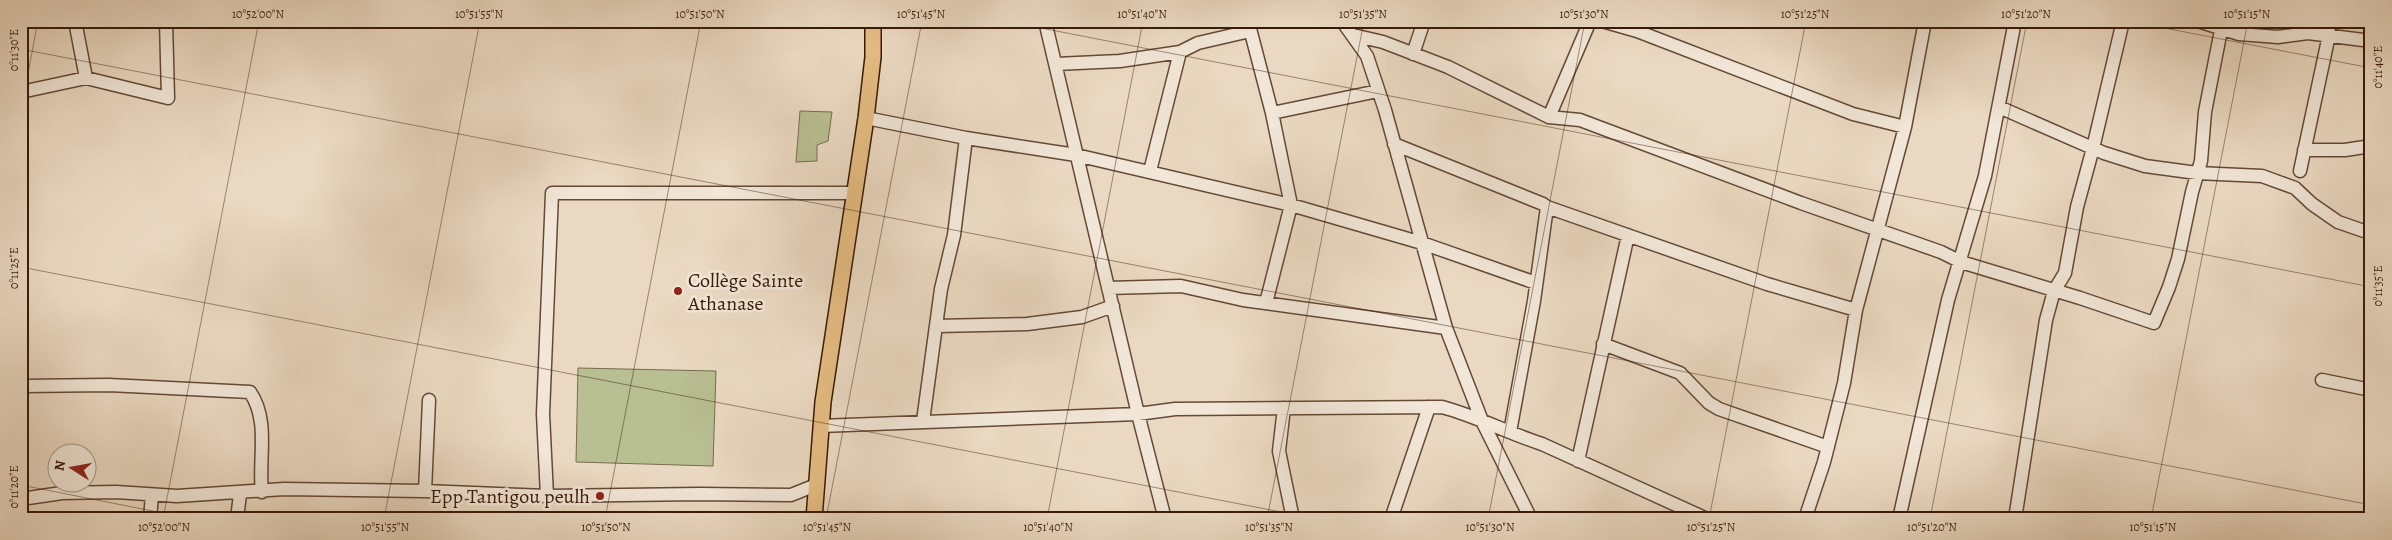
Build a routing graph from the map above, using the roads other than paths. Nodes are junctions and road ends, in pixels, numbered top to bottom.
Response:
1 (74, 21) edge
2 (166, 21) edge
3 (873, 21) edge
4 (1046, 21) edge
5 (1342, 21) edge
6 (1424, 21) edge
7 (1590, 21) edge
8 (1602, 21) edge
9 (1925, 21) edge
10 (2015, 21) edge
11 (2123, 21) edge
12 (2198, 21) edge
13 (2328, 21) edge
14 (1249, 26) edge
15 (2221, 30) junction
16 (1353, 35) junction
17 (2329, 35) junction
18 (2371, 41) edge
19 (1180, 52) junction
20 (1413, 54) junction
21 (1056, 64) junction
22 (86, 78) junction
23 (1378, 91) junction
24 (21, 92) edge
25 (1999, 107) junction
26 (1272, 113) junction
27 (1550, 117) junction
28 (866, 118) junction
29 (1906, 127) junction
30 (966, 138) junction
31 (1394, 144) junction
32 (2371, 146) edge
33 (2094, 148) junction
34 (2304, 150) junction
35 (1076, 154) junction
36 (1150, 171) junction
37 (2300, 171) dead end
38 (2197, 173) junction
39 (854, 193) junction
40 (1291, 205) junction
41 (1546, 207) junction
42 (1876, 230) junction
43 (2371, 231) edge
44 (1628, 235) junction
45 (1422, 242) junction
46 (1961, 262) junction
47 (1536, 283) junction
48 (1108, 288) junction
49 (2054, 291) junction
50 (1266, 303) junction
51 (1113, 306) junction
52 (1856, 310) junction
53 (936, 326) junction
54 (1446, 328) junction
55 (1603, 344) junction
56 (2322, 380) dead end
57 (21, 386) edge
58 (2371, 390) edge
59 (428, 400) dead end
60 (1429, 407) junction
61 (1284, 408) junction
62 (1138, 414) junction
63 (923, 421) junction
64 (1482, 421) junction
65 (820, 426) junction
66 (1510, 432) junction
67 (1828, 447) junction
68 (1578, 461) junction
69 (816, 486) junction
70 (425, 491) junction
71 (262, 492) junction
72 (240, 494) junction
73 (152, 495) junction
74 (547, 496) junction
75 (21, 499) edge
76 (1685, 514) edge
77 (150, 519) edge
78 (237, 519) edge
79 (814, 519) edge
80 (1165, 519) edge
81 (1293, 519) edge
82 (1391, 519) edge
83 (1531, 519) edge
84 (1707, 519) edge
85 (1805, 519) edge
86 (1899, 519) edge
87 (2015, 519) edge

1 - 22 street
2 - 22 street
3 - 28 main road
4 - 21 street
5 - 16 street
6 - 20 street
7 - 27 street
8 - 29 street
9 - 29 street
10 - 25 street
11 - 33 street
12 - 15 street
13 - 17 street
14 - 19 street
14 - 26 street
15 - 17 street
15 - 38 street
16 - 20 street
16 - 23 street
17 - 18 street
17 - 34 street
19 - 21 street
19 - 36 street
20 - 27 street
21 - 35 street
22 - 24 street
23 - 26 street
23 - 31 street
25 - 33 street
25 - 46 street
26 - 40 street
27 - 42 street
28 - 30 street
28 - 39 main road
29 - 42 street
30 - 35 street
30 - 53 street
31 - 41 street
31 - 45 street
32 - 34 street
33 - 38 street
33 - 49 street
34 - 37 street
35 - 36 street
35 - 48 street
36 - 40 street
38 - 43 street
38 - 49 street
39 - 65 main road
39 - 74 street
40 - 45 street
40 - 50 street
41 - 44 street
41 - 47 street
42 - 46 street
42 - 52 street
44 - 52 street
44 - 55 street
45 - 47 street
45 - 54 street
46 - 49 street
46 - 86 street
47 - 66 street
48 - 50 street
48 - 51 street
49 - 87 street
50 - 54 street
51 - 53 street
51 - 62 street
52 - 67 street
53 - 63 street
54 - 64 street
55 - 67 street
55 - 68 street
56 - 58 street
57 - 71 street
59 - 70 street
60 - 61 street
60 - 64 street
60 - 82 street
61 - 62 street
61 - 81 street
62 - 63 street
62 - 80 street
63 - 65 street
64 - 66 street
64 - 83 street
65 - 69 main road
66 - 68 street
67 - 85 street
68 - 76 street
69 - 74 street
69 - 79 main road
70 - 71 street
70 - 74 street
71 - 72 street
72 - 73 street
72 - 78 street
73 - 75 street
73 - 77 street
76 - 84 street

